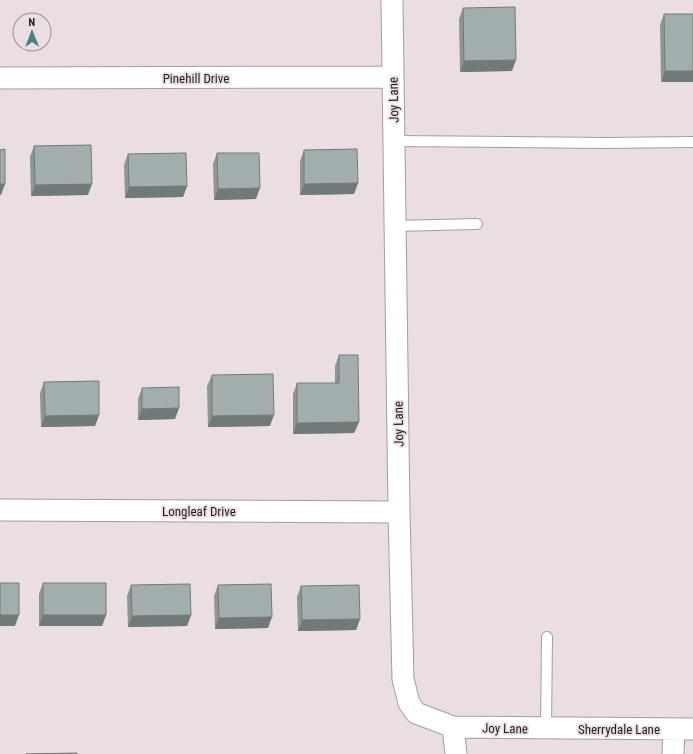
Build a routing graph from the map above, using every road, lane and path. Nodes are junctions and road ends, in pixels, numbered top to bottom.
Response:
1 (392, 0) edge
2 (393, 77) junction
3 (0, 78) edge
4 (394, 141) junction
5 (693, 142) edge
6 (478, 224) dead end
7 (395, 226) junction
8 (0, 510) edge
9 (399, 512) junction
10 (547, 637) dead end
11 (453, 727) junction
12 (546, 728) junction
13 (684, 729) edge
14 (456, 754) edge
15 (673, 754) edge

1 - 2 street, Joy Lane
2 - 3 street, Pinehill Drive
2 - 4 street, Joy Lane
4 - 5 lane
4 - 7 street, Joy Lane
6 - 7 lane
7 - 9 street, Joy Lane
8 - 9 street, Longleaf Drive
9 - 11 street, Joy Lane
10 - 12 lane
11 - 12 street, Joy Lane
11 - 14 street
12 - 13 street, Sherrydale Lane
13 - 15 street

